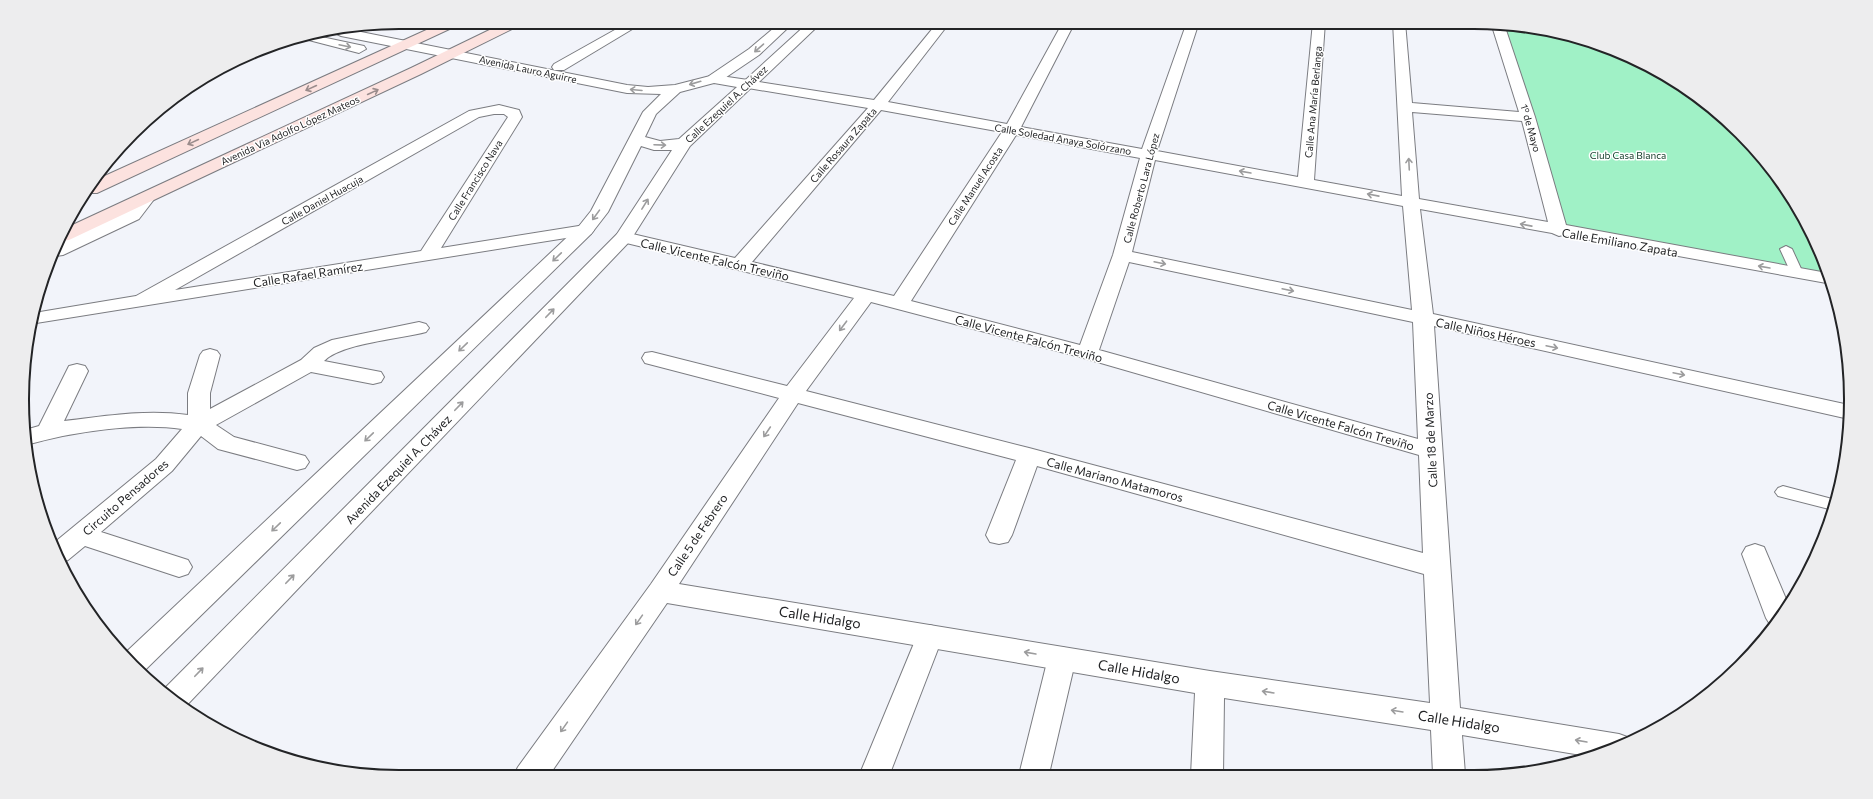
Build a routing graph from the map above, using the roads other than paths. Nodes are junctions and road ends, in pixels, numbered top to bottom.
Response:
1 (439, 29) edge
2 (502, 29) edge
3 (626, 29) edge
4 (780, 29) edge
5 (808, 29) edge
6 (938, 29) edge
7 (1065, 29) edge
8 (1191, 29) edge
9 (1319, 29) edge
10 (1399, 29) edge
11 (1499, 30) edge
12 (346, 33) edge
13 (316, 39) edge
14 (406, 44) junction
15 (453, 53) junction
16 (385, 54) junction
17 (432, 64) junction
18 (559, 67) dead end
19 (714, 78) junction
20 (748, 84) junction
21 (675, 89) junction
22 (878, 105) junction
23 (637, 107) junction
24 (1405, 107) junction
25 (505, 109) joint
26 (1528, 117) junction
27 (1012, 129) junction
28 (637, 139) junction
29 (684, 143) junction
30 (1149, 154) junction
31 (1306, 183) junction
32 (97, 186) edge
33 (147, 198) junction
34 (1411, 203) junction
35 (585, 230) junction
36 (1559, 231) junction
37 (68, 234) edge
38 (624, 238) junction
39 (1786, 249) dead end
40 (61, 250) edge
41 (428, 254) junction
42 (1122, 255) junction
43 (739, 265) junction
44 (1797, 273) junction
45 (1823, 278) edge
46 (866, 295) junction
47 (142, 301) junction
48 (899, 304) junction
49 (38, 318) edge
50 (1423, 318) junction
51 (419, 328) dead end
52 (1088, 353) junction
53 (210, 355) dead end
54 (652, 358) dead end
55 (308, 365) junction
56 (77, 371) dead end
57 (373, 377) dead end
58 (793, 394) junction
59 (1844, 411) edge
60 (199, 424) junction
61 (48, 431) junction
62 (31, 436) edge
63 (1430, 450) junction
64 (1030, 456) junction
65 (297, 462) dead end
66 (1783, 492) dead end
67 (1829, 503) edge
68 (82, 535) junction
69 (999, 535) dead end
70 (62, 552) edge
71 (1755, 554) dead end
72 (179, 567) dead end
73 (1437, 567) junction
74 (660, 591) junction
75 (1777, 611) edge
76 (930, 636) junction
77 (1062, 658) junction
78 (137, 660) edge
79 (1210, 683) junction
80 (177, 695) edge
81 (1446, 719) junction
82 (1605, 746) edge
83 (534, 770) edge
84 (876, 770) edge
85 (1035, 770) edge
86 (1207, 770) edge
87 (1449, 770) edge

1 - 14 main road
2 - 15 main road, Avenida Via Adolfo López Mateos
3 - 18 street
4 -> 19 street, Calle Ezequiel A. Chávez
5 - 20 street, Calle Ezequiel A. Chávez
6 - 22 street, Calle Rosaura Zapata
7 - 27 street, Calle Manuel Acosta
8 - 30 street, Calle Roberto Lara López
9 - 31 street, Calle Ana María Berlanga
10 - 24 street, Calle 18 de Marzo
11 - 26 street, 1º de Mayo
12 - 14 street, Avenida Lauro Aguirre
13 -> 16 street, Avenida Lauro Aguirre
14 - 15 street, Avenida Lauro Aguirre
14 - 16 main road
15 - 17 main road, Avenida Via Adolfo López Mateos
21 -> 15 street, Avenida Lauro Aguirre
16 - 17 street, Avenida Lauro Aguirre
16 -> 32 main road
17 - 23 street, Avenida Lauro Aguirre
33 -> 17 main road, Avenida Via Adolfo López Mateos
19 - 20 street, Calle Soledad Anaya Solórzano
19 -> 21 street, Avenida Lauro Aguirre
20 - 22 street, Calle Soledad Anaya Solórzano
20 - 29 street, Calle Ezequiel A. Chávez
21 - 23 street
22 - 27 street, Calle Soledad Anaya Solórzano
22 - 43 street, Calle Rosaura Zapata
23 - 28 street
24 - 26 street
34 -> 24 street, Calle 18 de Marzo
25 - 41 street, Calle Francisco Nava
25 - 47 street, Calle Daniel Huacuja
26 - 36 street, 1º de Mayo
27 - 30 street, Calle Soledad Anaya Solórzano
27 - 48 street, Calle Manuel Acosta
28 -> 29 street
28 -> 35 street
38 -> 29 street, Calle Ezequiel A. Chávez
31 -> 30 street, Calle Soledad Anaya Solórzano
30 - 42 street, Calle Roberto Lara López
34 -> 31 street, Calle Soledad Anaya Solórzano
33 - 37 main road, Avenida Via Adolfo López Mateos
33 - 40 street
36 -> 34 street, Calle Emiliano Zapata
34 - 50 street, Calle 18 de Marzo
35 - 41 street, Calle Rafael Ramírez
35 -> 78 street
44 -> 36 street, Calle Emiliano Zapata
38 - 43 street, Calle Vicente Falcón Treviño
80 -> 38 street, Avenida Ezequiel A. Chávez
39 - 44 lane
41 - 47 street, Calle Rafael Ramírez
42 -> 50 street, Calle Niños Héroes
42 - 52 street, Calle Roberto Lara López
43 - 46 street, Calle Vicente Falcón Treviño
44 - 45 street, Calle Emiliano Zapata
46 - 48 street, Calle Vicente Falcón Treviño
46 -> 58 street, Calle 5 de Febrero
47 - 49 street, Calle Rafael Ramírez
48 - 52 street, Calle Vicente Falcón Treviño
50 -> 59 street, Calle Niños Héroes
50 - 63 street, Calle 18 de Marzo
51 - 55 street
52 - 63 street, Calle Vicente Falcón Treviño
53 - 60 street
54 - 58 street, Calle Mariano Matamoros
55 - 57 street
55 - 60 street
56 - 61 street
58 - 64 street, Calle Mariano Matamoros
58 -> 74 street, Calle 5 de Febrero
60 - 61 street
60 - 65 street
60 - 68 street, Circuito Pensadores
61 - 62 street
63 - 73 street, Calle 18 de Marzo
64 - 69 street
64 - 73 street, Calle Mariano Matamoros
66 - 67 lane
68 - 70 street, Circuito Pensadores
68 - 72 street
71 - 75 street
73 - 81 street, Calle 18 de Marzo
74 - 76 street, Calle Hidalgo
74 -> 83 street, Calle 5 de Febrero
77 -> 76 street, Calle Hidalgo
76 - 84 street
77 - 79 street, Calle Hidalgo
77 - 85 street
81 -> 79 street, Calle Hidalgo
79 - 86 street
82 -> 81 street, Calle Hidalgo
81 - 87 street, Calle 18 de Marzo

